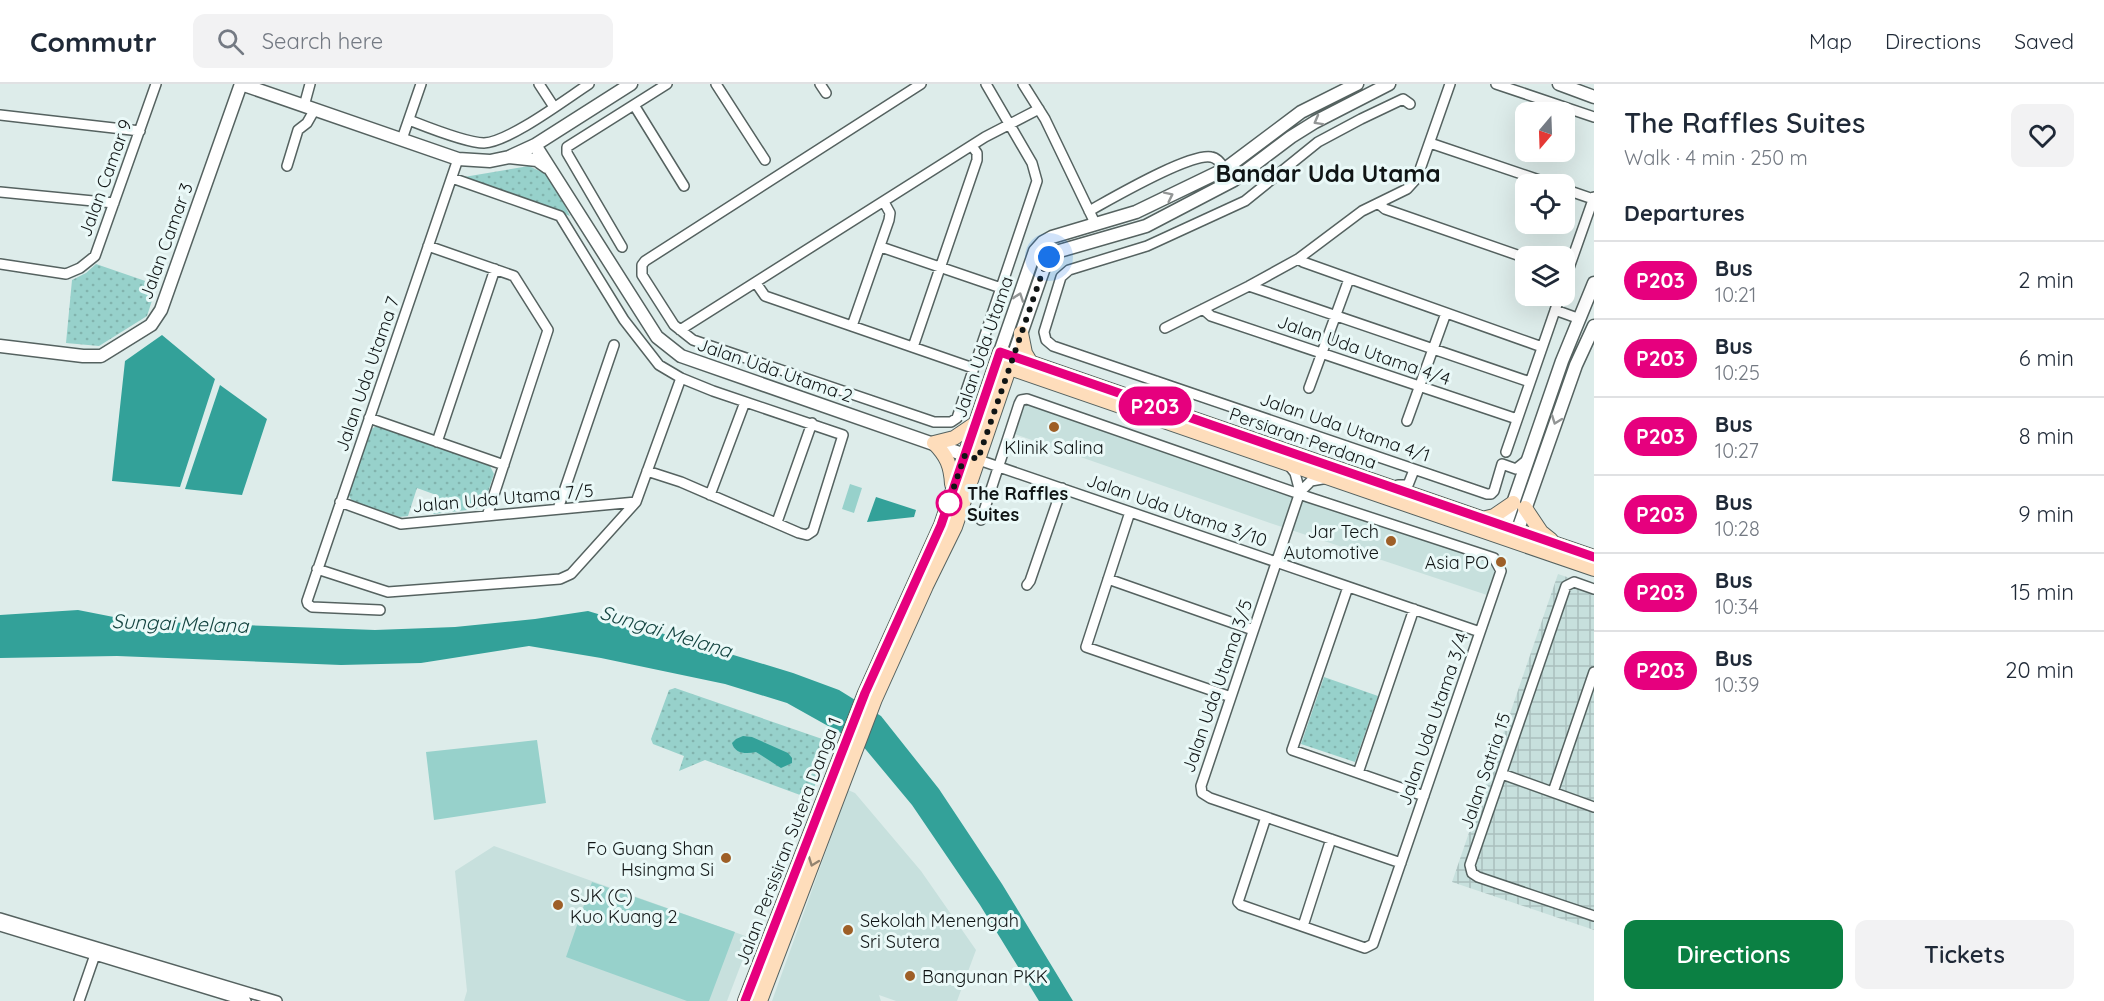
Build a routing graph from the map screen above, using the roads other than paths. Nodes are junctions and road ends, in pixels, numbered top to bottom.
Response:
1 (156, 84) edge
2 (241, 84) edge
3 (310, 84) edge
4 (421, 84) edge
5 (538, 84) edge
6 (590, 84) edge
7 (631, 84) edge
8 (667, 84) edge
9 (716, 84) edge
10 (820, 84) edge
11 (921, 84) edge
12 (986, 84) edge
13 (1023, 84) edge
14 (1358, 84) edge
15 (1389, 84) edge
16 (1450, 84) edge
17 (1496, 84) edge
18 (1560, 84) edge
19 (826, 93) dead end
20 (1594, 96) edge
21 (1353, 103) junction
22 (1410, 104) dead end
23 (634, 105) junction
24 (554, 107) junction
25 (309, 108) junction
26 (1039, 109) junction
27 (0, 115) edge
28 (1594, 117) edge
29 (1361, 119) junction
30 (409, 120) junction
31 (1010, 124) junction
32 (559, 130) junction
33 (140, 131) junction
34 (402, 139) junction
35 (1430, 143) junction
36 (536, 145) junction
37 (972, 146) junction
38 (509, 158) junction
39 (458, 159) junction
40 (765, 160) dead end
41 (287, 166) dead end
42 (1225, 168) junction
43 (550, 169) junction
44 (1521, 174) edge
45 (452, 178) junction
46 (684, 186) dead end
47 (0, 192) edge
48 (1575, 192) edge
49 (1594, 198) edge
50 (884, 202) junction
51 (114, 204) junction
52 (1379, 204) junction
53 (1089, 211) junction
54 (1095, 223) junction
55 (1097, 239) junction
56 (428, 246) junction
57 (622, 247) dead end
58 (881, 247) junction
59 (1575, 251) edge
60 (1515, 254) edge
61 (1104, 259) junction
62 (1298, 259) junction
63 (0, 264) edge
64 (940, 267) junction
65 (495, 269) junction
66 (1349, 279) junction
67 (756, 283) junction
68 (1594, 283) edge
69 (1250, 286) junction
70 (1001, 288) junction
71 (1556, 306) edge
72 (1203, 309) junction
73 (1555, 310) junction
74 (1446, 313) junction
75 (1336, 315) junction
76 (1580, 319) junction
77 (852, 326) junction
78 (1594, 326) edge
79 (1165, 328) dead end
80 (680, 330) junction
81 (1022, 333) junction
82 (614, 345) dead end
83 (0, 346) edge
84 (913, 347) junction
85 (1542, 347) junction
86 (1433, 349) junction
87 (1322, 353) junction
88 (1005, 360) junction
89 (974, 368) junction
90 (1029, 368) junction
91 (681, 378) junction
92 (1156, 381) junction
93 (1530, 382) junction
94 (1096, 385) junction
95 (1419, 387) junction
96 (1309, 388) dead end
97 (1002, 390) junction
98 (745, 402) junction
99 (369, 418) junction
100 (1517, 420) junction
101 (1407, 421) dead end
102 (812, 423) junction
103 (976, 423) junction
104 (1208, 424) junction
105 (437, 442) junction
106 (934, 443) junction
107 (1506, 452) dead end
108 (972, 457) junction
109 (1528, 459) junction
110 (1287, 463) junction
111 (504, 465) junction
112 (998, 466) junction
113 (1414, 470) junction
114 (647, 471) junction
115 (1330, 478) junction
116 (1377, 482) junction
117 (1062, 488) junction
118 (952, 492) junction
119 (1299, 493) junction
120 (710, 495) junction
121 (340, 502) junction
122 (636, 502) junction
123 (1519, 505) junction
124 (558, 509) junction
125 (1130, 512) junction
126 (487, 516) junction
127 (1482, 519) junction
128 (981, 520) dead end
129 (777, 522) junction
130 (1509, 534) junction
131 (1558, 545) junction
132 (1594, 557) edge
133 (1276, 562) junction
134 (318, 569) junction
135 (1594, 569) edge
136 (1108, 579) junction
137 (1027, 585) dead end
138 (1348, 587) junction
139 (1594, 589) edge
140 (1414, 609) junction
141 (380, 610) dead end
142 (1253, 630) junction
143 (1480, 632) junction
144 (1594, 672) edge
145 (870, 696) junction
146 (1231, 697) junction
147 (851, 747) junction
148 (1358, 773) junction
149 (1502, 774) junction
150 (1553, 792) junction
151 (1425, 796) junction
152 (1594, 807) edge
153 (1266, 817) junction
154 (1331, 839) junction
155 (1401, 863) junction
156 (1594, 916) edge
157 (0, 918) edge
158 (0, 926) edge
159 (1303, 926) junction
160 (96, 951) junction
161 (182, 978) junction
162 (79, 1001) edge
163 (246, 1001) edge
164 (277, 1001) edge
165 (745, 1001) edge
166 (760, 1001) edge

1 - 33 street, Jalan Camar 9
2 - 25 street
2 - 83 street, Jalan Camar 3
3 - 25 street
4 - 30 street
5 - 24 street
6 - 24 street
7 - 32 street
8 - 23 street
9 - 40 street
10 - 19 street
11 - 80 street
12 - 31 street
13 - 26 street
14 - 42 street, Jalan Uda Utama
15 - 21 street, Jalan Uda Utama
16 - 35 street
17 - 28 street
18 - 20 street
21 - 29 street
21 -> 55 street, Jalan Uda Utama
22 - 29 street
23 - 46 street
23 - 57 street
24 - 30 street
25 - 34 street
25 - 41 street
26 - 31 street
26 - 53 street
27 - 33 street
29 - 61 street
30 - 34 street
31 - 37 street
31 - 70 street
32 - 36 street
32 - 43 street
33 - 51 street, Jalan Camar 9
34 - 39 street
35 - 44 street
35 - 52 street
36 - 38 street
36 - 43 street, Jalan Uda Utama 2
37 - 50 street
37 - 64 street
38 - 39 street
38 - 43 street
39 - 45 street, Jalan Uda Utama 7
42 - 53 street
54 -> 42 street, Jalan Uda Utama
43 - 106 street, Jalan Uda Utama 2
45 - 56 street, Jalan Uda Utama 7
45 - 91 street
47 - 51 street
48 - 49 street
49 - 59 street
50 - 58 street
50 - 67 street
51 - 63 street, Jalan Camar 9
52 - 60 street
52 - 62 street
53 - 54 street
88 -> 54 street, Jalan Uda Utama
55 - 61 street
55 - 81 street, Jalan Uda Utama
56 - 65 street
56 - 99 street, Jalan Uda Utama 7
58 - 64 street
58 - 77 street
61 - 92 street, Jalan Uda Utama 4/1
62 - 66 street
62 - 69 street
64 - 70 street
64 - 84 street
65 - 105 street
65 - 111 street
66 - 74 street
66 - 75 street
67 - 77 street
67 - 80 street
68 - 76 street
69 - 72 street
69 - 75 street
70 - 89 street
71 - 73 street
72 - 79 street
72 - 87 street, Jalan Uda Utama 4/4
73 - 76 street
73 - 85 street
74 - 85 street
74 - 86 street
75 - 86 street
75 - 87 street
76 - 109 street
77 - 84 street
78 -> 123 street
80 - 89 street
81 - 88 street, Jalan Uda Utama
81 - 90 main road
82 - 124 street
84 - 89 street
85 - 93 street
86 - 93 street
86 - 95 street
87 - 95 street, Jalan Uda Utama 4/4
87 - 96 street
88 - 90 main road, Persiaran Perdana
88 - 97 main road, Jalan Uda Utama
88 - 103 main road, Jalan Uda Utama
90 - 94 main road, Persiaran Perdana
90 - 97 main road
90 - 110 main road, Persiaran Perdana
91 - 98 street
91 - 114 street
92 - 94 street
92 - 104 street
92 - 113 street, Jalan Uda Utama 4/1
93 - 100 street
94 - 104 main road, Persiaran Perdana
95 - 100 street, Jalan Uda Utama 4/4
95 - 101 street
97 - 108 main road, Jalan Uda Utama
98 - 102 street
98 - 120 street
99 - 105 street
99 - 121 street, Jalan Uda Utama 7
100 - 107 street
102 - 129 street
102 - 129 street
103 - 106 main road
103 - 108 main road, Jalan Uda Utama
104 - 116 main road, Persiaran Perdana
105 - 111 street
106 - 108 street, Jalan Uda Utama 2
106 - 118 main road
108 - 112 street, Jalan Uda Utama 3/10
108 - 118 main road, Jalan Uda Utama
108 - 145 main road, Jalan Uda Utama
109 - 113 street, Jalan Uda Utama 4/1
109 - 123 street
110 - 115 main road, Persiaran Perdana
110 - 119 street
111 - 126 street
112 - 117 street, Jalan Uda Utama 3/10
112 - 119 street
112 - 128 street
113 - 116 street
114 - 120 street
114 - 122 street
115 - 119 street
115 - 130 main road, Persiaran Perdana
116 - 127 main road, Persiaran Perdana
117 - 125 street, Jalan Uda Utama 3/10
117 - 137 street
118 - 145 main road, Jalan Uda Utama
119 - 133 street, Jalan Uda Utama 3/5
119 - 143 street, Jalan Uda Utama 3/4
120 - 129 street
121 - 126 street, Jalan Uda Utama 7/5
121 - 134 street, Jalan Uda Utama 7
122 - 124 street, Jalan Uda Utama 7/5
122 - 134 street
123 - 127 main road
123 - 130 street
123 - 131 main road
124 - 126 street, Jalan Uda Utama 7/5
125 - 133 street, Jalan Uda Utama 3/10
125 - 136 street
127 - 130 main road, Persiaran Perdana
130 - 131 main road, Persiaran Perdana
130 - 135 main road, Persiaran Perdana
131 - 132 main road, Persiaran Perdana
133 - 138 street, Jalan Uda Utama 3/10
133 - 142 street, Jalan Uda Utama 3/5
134 - 141 street, Jalan Uda Utama 7
136 - 142 street
136 - 146 street
138 - 140 street, Jalan Uda Utama 3/10
138 - 148 street
139 - 149 street, Jalan Satria 15
140 - 143 street, Jalan Uda Utama 3/10
140 - 148 street
142 - 146 street, Jalan Uda Utama 3/5
143 - 151 street, Jalan Uda Utama 3/4
144 - 150 street
145 - 147 main road, Jalan Persisiran Sutera Danga 1
146 - 153 street, Jalan Uda Utama 3/5
147 - 165 main road, Jalan Persisiran Sutera Danga 1
147 -> 166 main road, Jalan Persisiran Sutera Danga 1
148 - 151 street
149 - 150 street
149 - 156 street, Jalan Satria 15
150 - 152 street
151 - 155 street, Jalan Uda Utama 3/4
153 - 154 street, Jalan Uda Utama 3/5
153 - 159 street, Jalan Uda Utama 3/4
154 - 155 street, Jalan Uda Utama 3/5
154 - 159 street
155 - 159 street, Jalan Uda Utama 3/4
157 - 160 street
158 - 160 street
160 - 161 street
160 - 162 street
161 - 163 street
161 - 164 street

